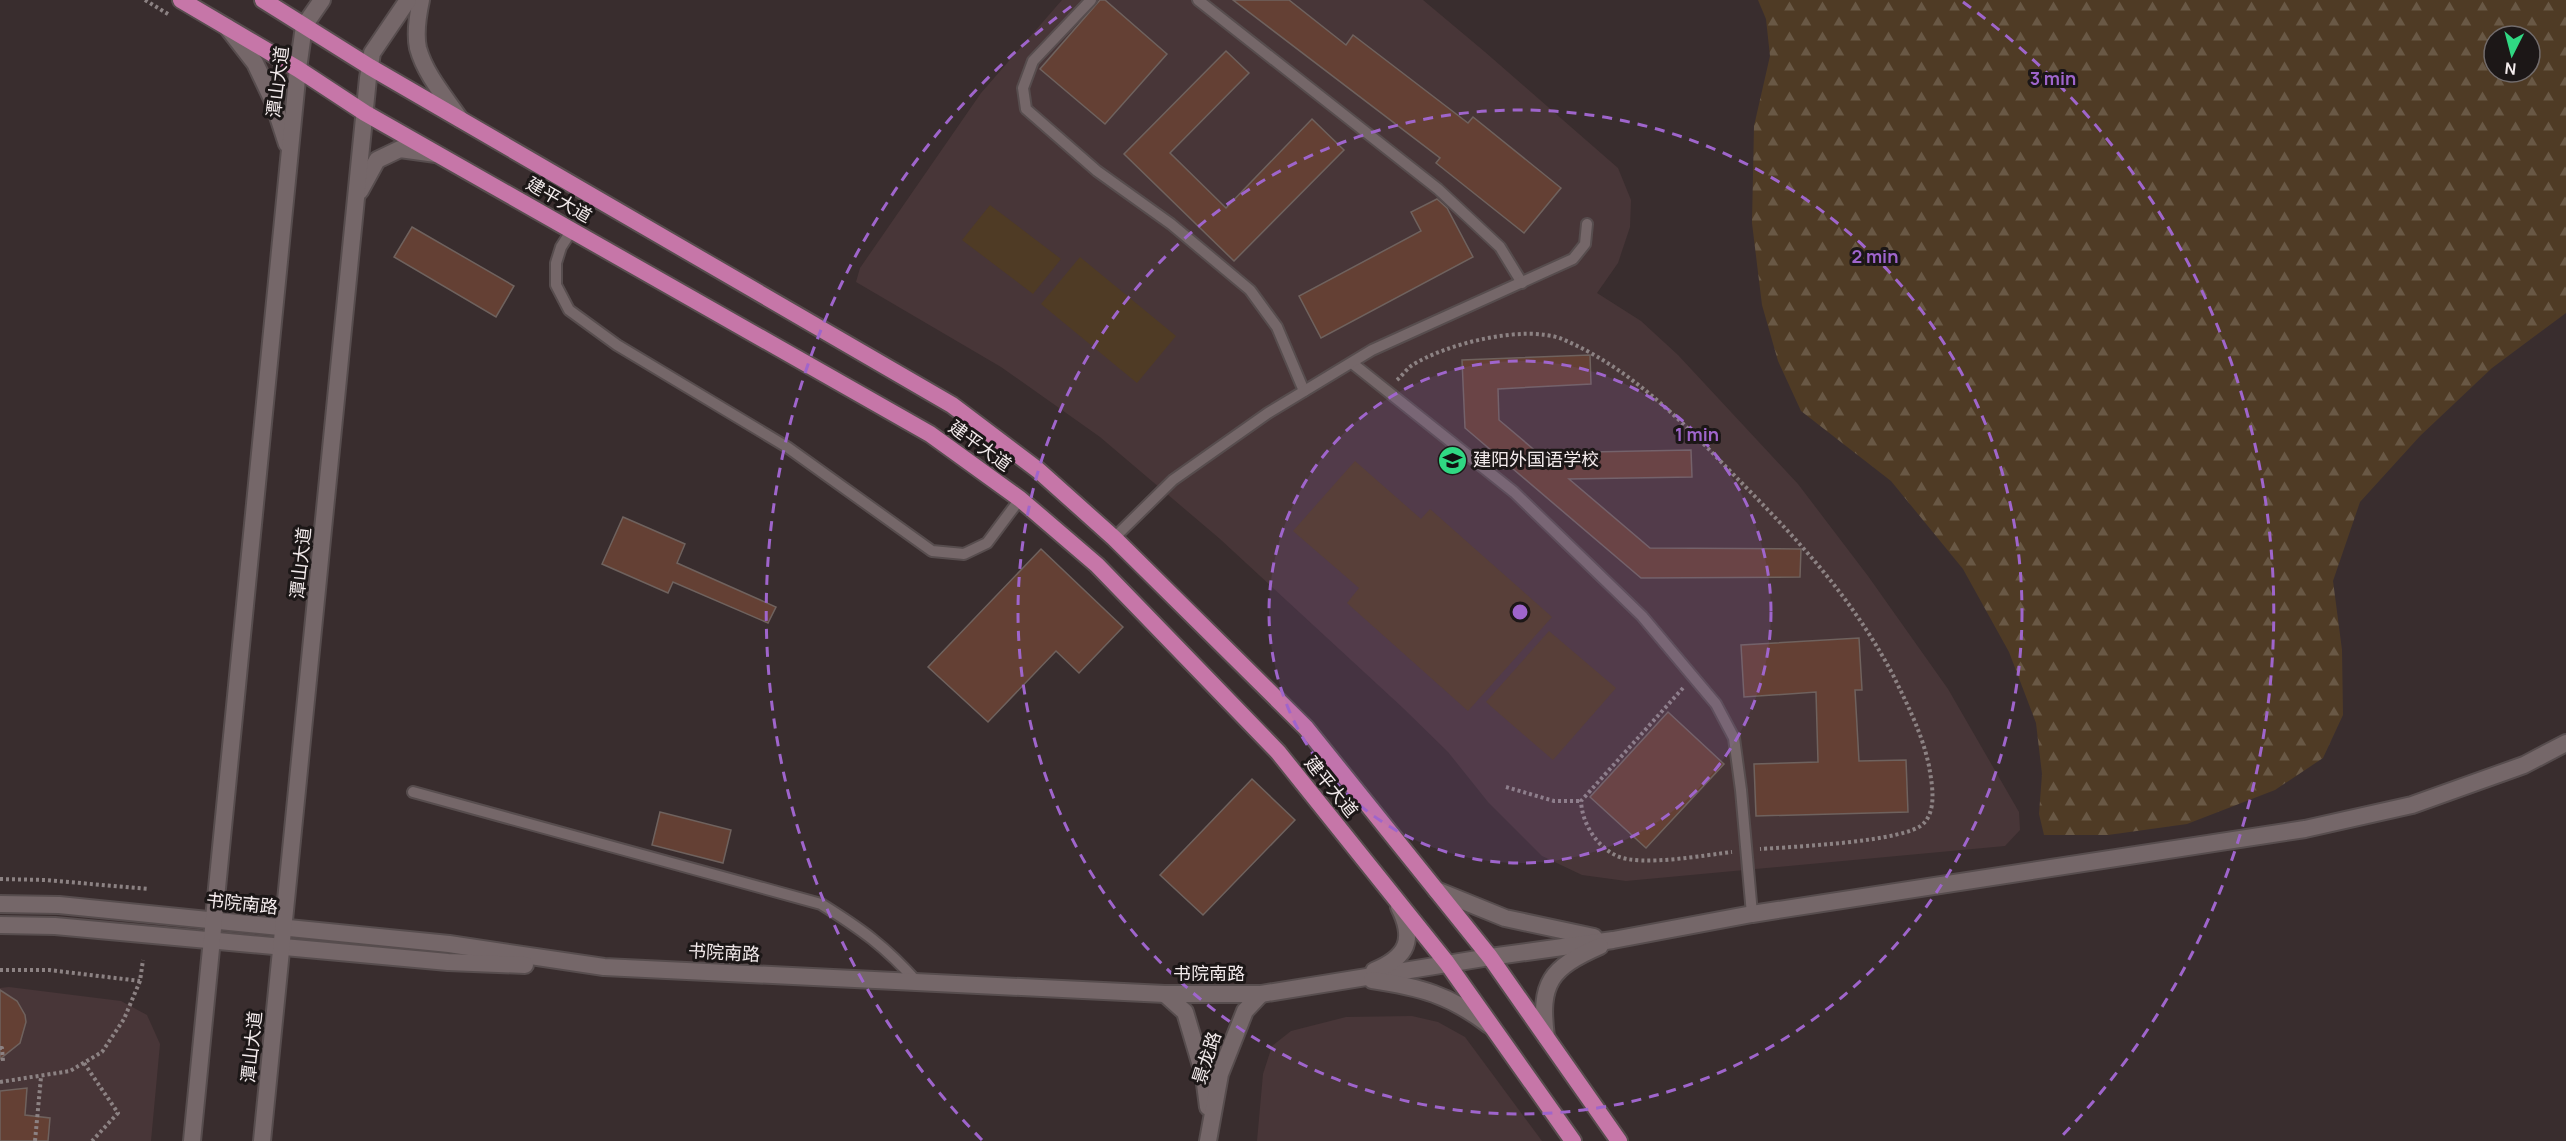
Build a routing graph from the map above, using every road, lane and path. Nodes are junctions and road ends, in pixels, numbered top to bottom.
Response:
1 (144, 0) edge
2 (181, 0) edge
3 (262, 0) edge
4 (322, 0) edge
5 (408, 0) edge
6 (421, 0) edge
7 (1091, 0) edge
8 (1198, 0) edge
9 (174, 18) dead end
10 (304, 26) junction
11 (226, 27) junction
12 (370, 67) junction
13 (298, 69) junction
14 (365, 113) junction
15 (460, 119) junction
16 (290, 151) junction
17 (437, 154) junction
18 (357, 197) junction
19 (1587, 224) dead end
20 (572, 230) junction
21 (1522, 283) junction
22 (1352, 363) junction
23 (1389, 390) junction
24 (1304, 391) junction
25 (1020, 500) junction
26 (1114, 538) junction
27 (1693, 677) junction
28 (2566, 743) edge
29 (1506, 787) dead end
30 (413, 792) dead end
31 (1581, 801) junction
32 (1747, 850) junction
33 (0, 879) edge
34 (149, 889) dead end
35 (1436, 890) junction
36 (1392, 894) junction
37 (0, 904) edge
38 (1752, 914) junction
39 (213, 921) junction
40 (0, 925) edge
41 (284, 928) junction
42 (211, 940) junction
43 (1613, 940) junction
44 (281, 946) junction
45 (1490, 957) junction
46 (143, 960) dead end
47 (1447, 963) junction
48 (604, 967) junction
49 (0, 970) edge
50 (1357, 978) junction
51 (140, 981) junction
52 (917, 982) junction
53 (1165, 994) junction
54 (1261, 994) junction
55 (1494, 1029) junction
56 (1546, 1037) junction
57 (0, 1048) edge
58 (0, 1061) edge
59 (84, 1063) junction
60 (41, 1077) junction
61 (0, 1082) edge
62 (1211, 1121) junction
63 (35, 1141) edge
64 (92, 1141) edge
65 (192, 1141) edge
66 (262, 1141) edge
67 (1208, 1141) edge
68 (1573, 1141) edge
69 (1619, 1141) edge

1 - 9 path
2 - 11 main road, 建平大道
3 - 10 main road, 建平大道
4 - 10 main road, 潭山大道
5 - 12 main road, 潭山大道
6 - 15 main road
7 - 24 lane
8 - 21 lane
10 - 12 main road, 建平大道
10 - 13 main road, 潭山大道
11 - 13 main road, 建平大道
11 - 16 main road
12 - 14 main road, 潭山大道
12 - 15 main road, 建平大道
13 - 14 main road, 建平大道
13 - 16 main road, 潭山大道
14 - 17 main road, 建平大道
14 - 18 main road, 潭山大道
15 - 26 main road, 建平大道
16 - 39 main road, 潭山大道
17 - 18 main road
17 - 20 main road, 建平大道
18 - 41 main road, 潭山大道
19 - 21 lane
20 - 25 main road, 建平大道
20 - 25 lane
21 - 22 lane
22 - 23 lane
22 - 24 lane
23 - 27 lane
23 - 32 path
24 - 26 lane
25 - 36 main road, 建平大道
26 - 35 main road, 建平大道
27 - 31 path
27 - 32 lane
28 - 38 main road
29 - 31 path
30 - 52 lane
31 - 32 path
32 - 38 lane
33 - 34 path
35 - 43 main road
35 - 45 main road, 建平大道
36 - 47 main road, 建平大道
36 - 50 main road
37 - 39 main road, 书院南路
38 - 43 main road
39 - 41 main road, 书院南路
39 - 42 main road, 潭山大道
40 - 42 main road
41 - 44 main road, 潭山大道
41 - 48 main road, 书院南路
42 - 44 main road
42 - 65 main road, 潭山大道
43 - 45 main road, 书院南路
43 - 56 main road
44 - 48 main road
44 - 66 main road, 潭山大道
45 - 47 main road, 书院南路
45 - 56 main road, 建平大道
46 - 51 path
47 - 50 main road, 书院南路
47 - 55 main road, 建平大道
48 - 52 main road, 书院南路
49 - 51 path
50 - 54 main road, 书院南路
50 - 55 main road
51 - 59 path
52 - 53 main road, 书院南路
53 - 54 main road, 书院南路
53 - 62 main road
54 - 62 main road, 景龙路
55 - 68 main road, 建平大道
56 - 69 main road, 建平大道
57 - 58 path
59 - 60 path
59 - 64 path
60 - 61 path
60 - 63 path
62 - 67 main road, 景龙路

